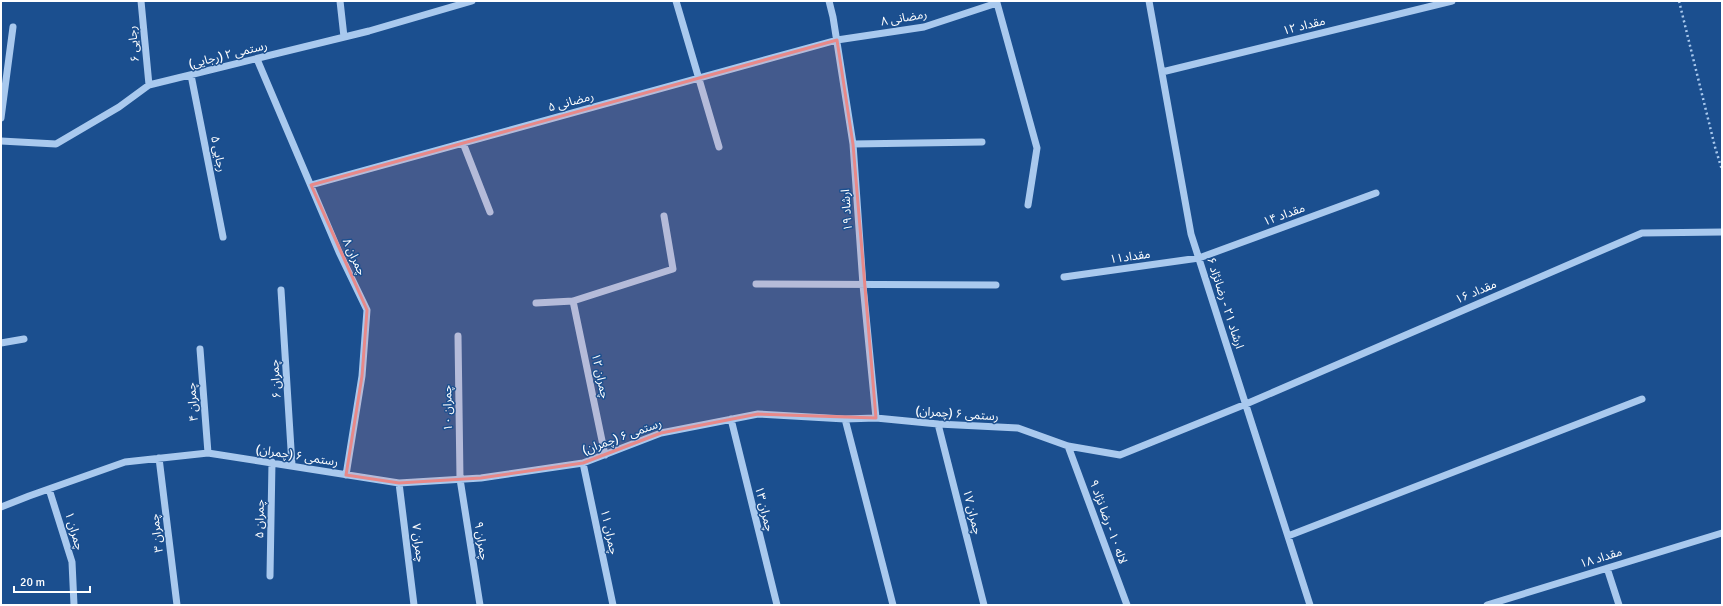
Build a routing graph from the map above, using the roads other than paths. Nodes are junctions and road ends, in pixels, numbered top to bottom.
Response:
1 (141, 1) edge
2 (340, 1) edge
3 (676, 1) edge
4 (829, 1) edge
5 (1149, 1) edge
6 (1452, 1) edge
7 (468, 2) edge
8 (13, 27) dead end
9 (344, 37) junction
10 (837, 40) junction
11 (257, 59) junction
12 (1162, 72) junction
13 (191, 75) junction
14 (699, 78) junction
15 (149, 85) junction
16 (1, 118) edge
17 (1, 141) edge
18 (982, 142) dead end
19 (463, 143) junction
20 (853, 144) junction
21 (719, 147) dead end
22 (311, 185) junction
23 (1376, 193) dead end
24 (1028, 205) dead end
25 (490, 212) dead end
26 (664, 216) dead end
27 (1722, 232) edge
28 (223, 237) dead end
29 (1199, 258) junction
30 (1064, 277) dead end
31 (756, 284) dead end
32 (863, 285) junction
33 (996, 285) dead end
34 (281, 290) dead end
35 (573, 301) junction
36 (536, 303) dead end
37 (458, 336) dead end
38 (24, 339) dead end
39 (1, 343) edge
40 (200, 349) dead end
41 (1642, 399) dead end
42 (1246, 404) junction
43 (876, 418) junction
44 (731, 419) junction
45 (845, 419) junction
46 (938, 424) junction
47 (1068, 446) junction
48 (208, 453) junction
49 (605, 455) junction
50 (159, 458) junction
51 (272, 462) junction
52 (583, 463) junction
53 (292, 465) junction
54 (346, 475) junction
55 (460, 480) junction
56 (399, 483) junction
57 (49, 488) junction
58 (1, 508) edge
59 (1722, 533) edge
60 (1288, 536) junction
61 (1607, 568) junction
62 (270, 576) dead end
63 (74, 605) edge
64 (177, 605) edge
65 (414, 605) edge
66 (480, 605) edge
67 (613, 605) edge
68 (777, 605) edge
69 (893, 605) edge
70 (984, 605) edge
71 (1127, 605) edge
72 (1310, 605) edge
73 (1487, 605) edge
74 (1619, 605) edge

1 - 15 street, رجایی ۶
2 - 9 street
3 - 14 street
4 - 10 street, ارشاد ۱۹
5 - 12 street, ارشاد ۲۱ - رضانژاد ۶
6 - 12 street, مقداد ۱۲
7 - 9 street, رستمی ۲ (رجایی)
8 - 16 street
9 - 11 street, رستمی ۲ (رجایی)
10 - 14 street, رمضانی ۵
10 - 20 street, ارشاد ۱۹
10 - 24 street, رمضانی ۸
11 - 13 street, رستمی ۲ (رجایی)
11 - 22 street, چمران ۸
12 - 29 street, ارشاد ۲۱ - رضانژاد ۶
13 - 15 street, رستمی ۲ (رجایی)
13 - 28 street, رجایی ۵
14 - 19 street, رمضانی ۵
14 - 21 street
15 - 17 street, رستمی ۲ (رجایی)
18 - 20 street
19 - 22 street, رمضانی ۵
19 - 25 street
20 - 32 street, ارشاد ۱۹
22 - 54 street, چمران ۸
23 - 29 street, مقداد ۱۴
26 - 35 street
27 - 42 street, مقداد ۱۶
29 - 30 street, مقداد۱۱
29 - 42 street, ارشاد ۲۱ - رضانژاد ۶
31 - 32 street
32 - 33 street
32 - 43 street, ارشاد ۱۹
34 - 53 street, چمران ۶
35 - 36 street
35 - 49 street, چمران ۱۲
37 - 55 street, چمران ۱۰
38 - 39 street
40 - 48 street, چمران ۴
41 - 60 street
42 - 47 street, رستمی ۶ (چمران)
42 - 60 street, ارشاد ۲۱ - رضانژاد ۶
43 - 45 street, رستمی ۶ (چمران)
43 - 46 street, رستمی ۶ (چمران)
44 - 45 street, رستمی ۶ (چمران)
44 - 49 street, رستمی ۶ (چمران)
44 - 68 street, چمران ۱۳
45 - 69 street
46 - 47 street, رستمی ۶ (چمران)
46 - 70 street, چمران ۱۷
47 - 71 street, لاله ۱۰ - رضا نژاد ۹
48 - 50 street, رستمی ۶ (چمران)
48 - 51 street, رستمی ۶ (چمران)
49 - 52 street, رستمی ۶ (چمران)
50 - 57 street, رستمی ۶ (چمران)
50 - 64 street, چمران ۳
51 - 53 street, رستمی ۶ (چمران)
51 - 62 street, چمران ۵
52 - 55 street, رستمی ۶ (چمران)
52 - 67 street, چمران ۱۱
53 - 54 street, رستمی ۶ (چمران)
54 - 56 street, رستمی ۶ (چمران)
55 - 56 street, رستمی ۶ (چمران)
55 - 66 street, چمران ۹
56 - 65 street, چمران ۷
57 - 58 street, رستمی ۶ (چمران)
57 - 63 street, چمران ۱
59 - 61 street, مقداد ۱۸
60 - 72 street, ارشاد ۲۱ - رضانژاد ۶
61 - 73 street, مقداد ۱۸
61 - 74 street

